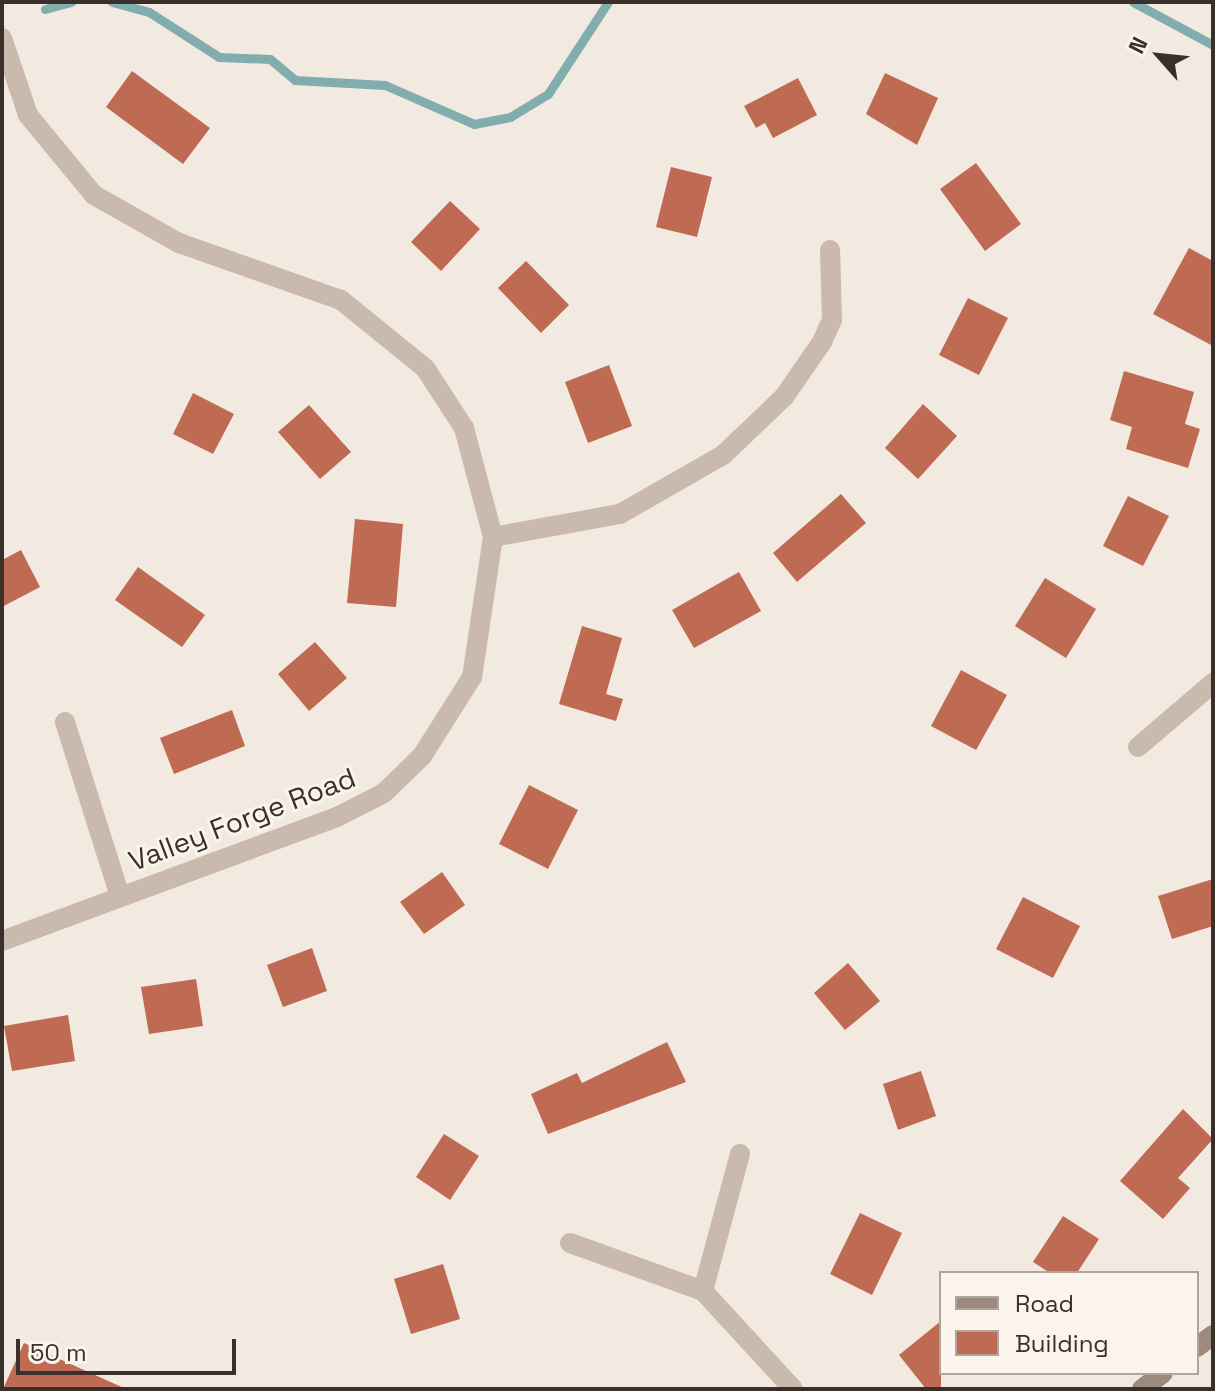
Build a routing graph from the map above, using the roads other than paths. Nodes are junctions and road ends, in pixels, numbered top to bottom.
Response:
1 (2, 38) edge
2 (830, 250) dead end
3 (493, 537) junction
4 (1213, 683) edge
5 (65, 722) dead end
6 (1138, 747) dead end
7 (120, 896) junction
8 (2, 941) edge
9 (740, 1154) dead end
10 (570, 1243) dead end
11 (703, 1291) junction
12 (1160, 1375) edge
13 (793, 1389) edge
14 (1142, 1389) edge

1 - 3 street, Valley Forge Road
2 - 3 street
3 - 7 street, Valley Forge Road
4 - 6 street
5 - 7 street
7 - 8 street, Valley Forge Road
9 - 11 street
10 - 11 street
11 - 13 street
12 - 14 street

